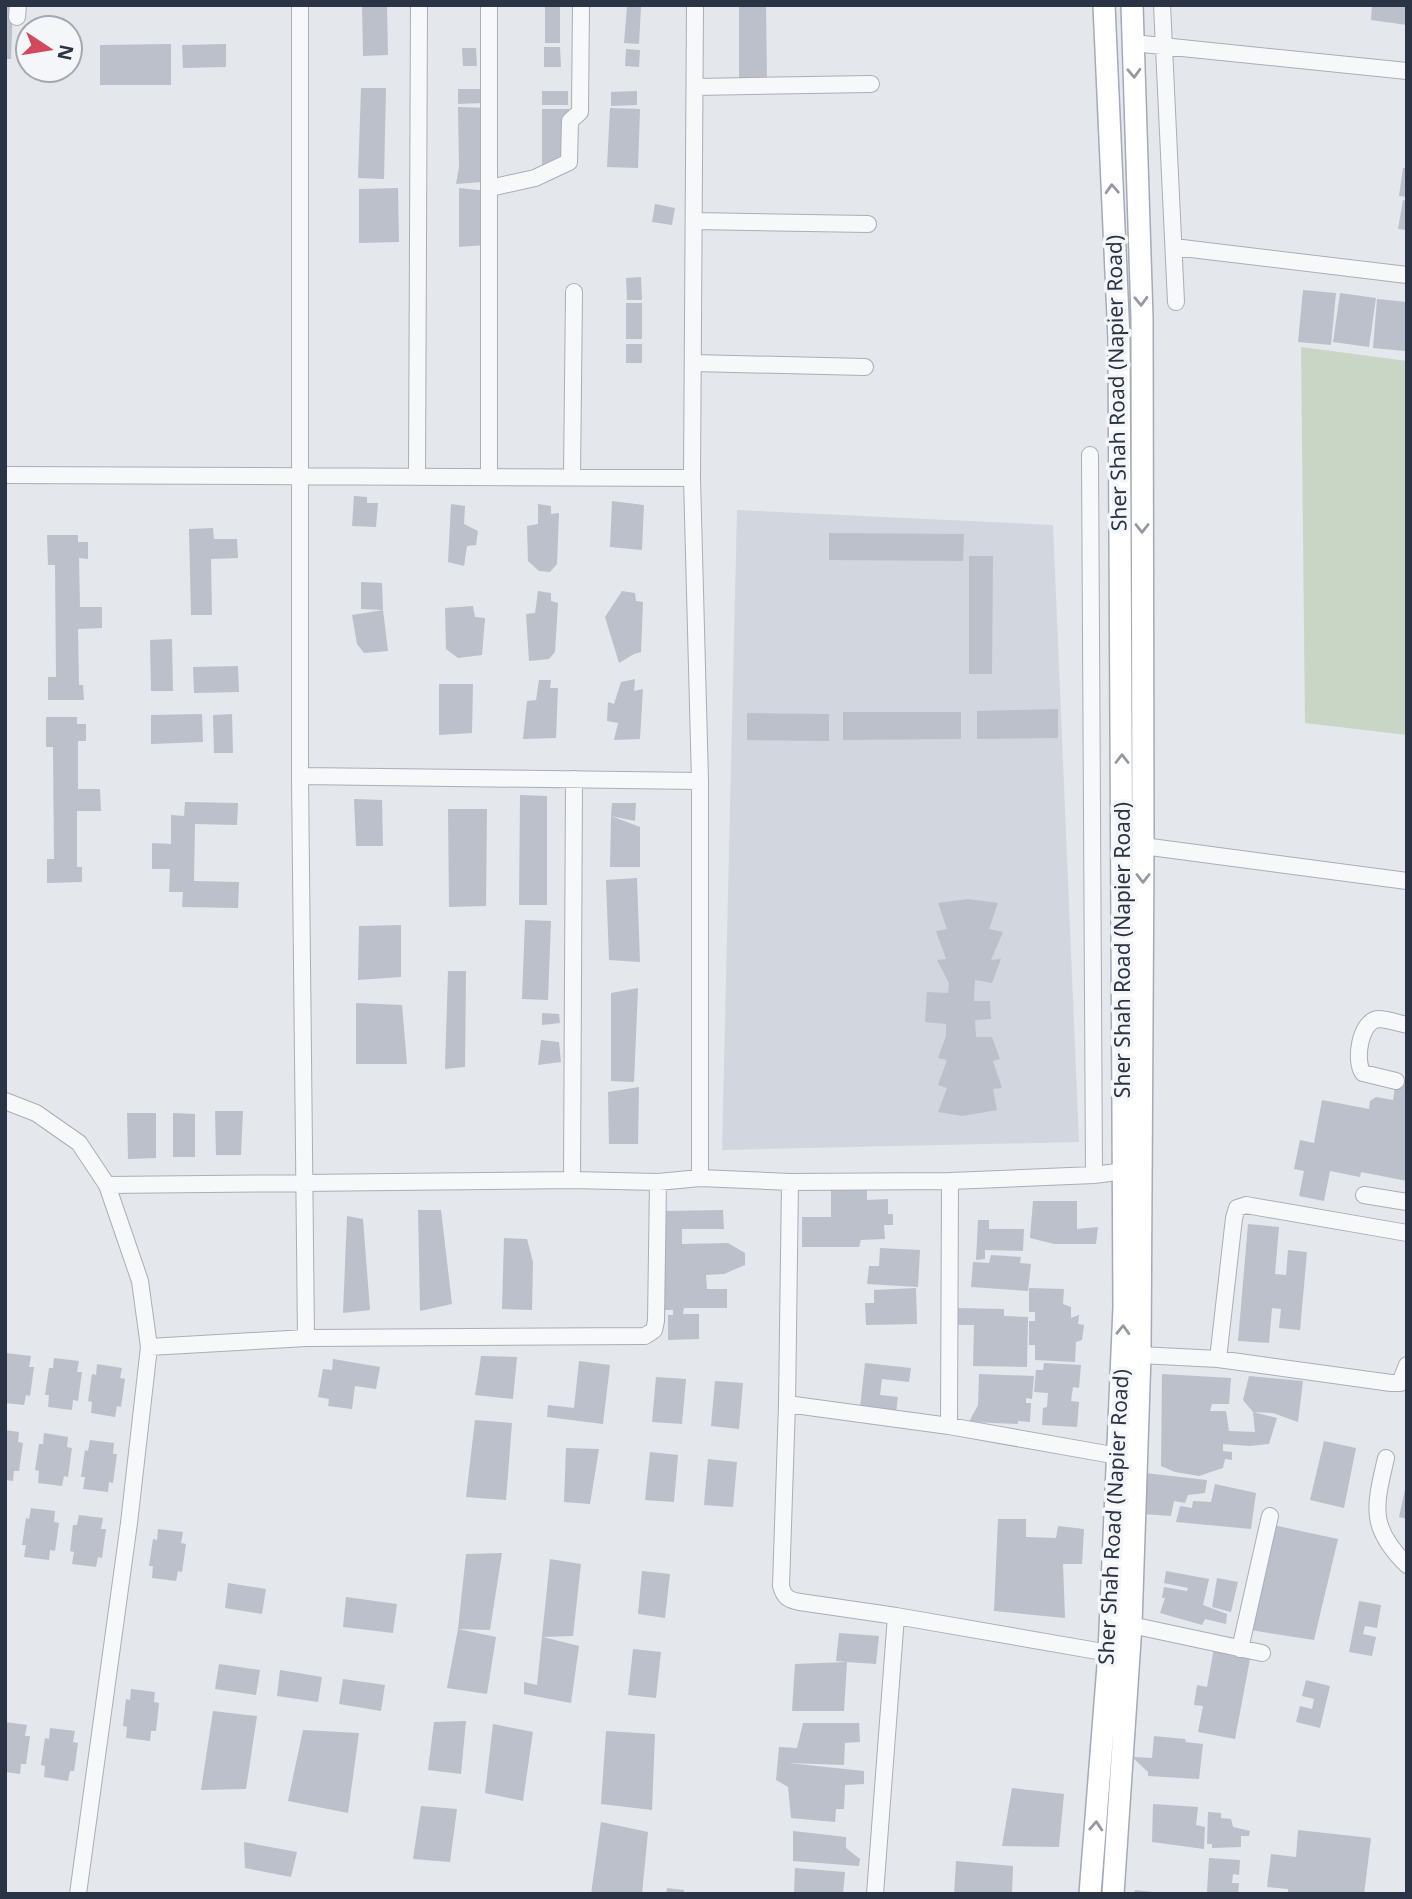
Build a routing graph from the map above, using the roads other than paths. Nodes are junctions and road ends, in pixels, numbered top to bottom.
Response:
1 (300, 5) edge
2 (419, 5) edge
3 (489, 5) edge
4 (581, 5) edge
5 (695, 5) edge
6 (1104, 5) edge
7 (1132, 5) edge
8 (1162, 5) edge
9 (1133, 43) junction
10 (1163, 46) junction
11 (1407, 71) edge
12 (870, 84) dead end
13 (695, 87) junction
14 (490, 188) junction
15 (694, 221) junction
16 (868, 224) dead end
17 (1174, 247) junction
18 (1407, 275) edge
19 (574, 292) dead end
20 (1176, 302) dead end
21 (693, 363) junction
22 (865, 367) dead end
23 (1090, 455) dead end
24 (5, 475) edge
25 (301, 475) junction
26 (417, 475) junction
27 (489, 476) junction
28 (572, 477) junction
29 (692, 478) junction
30 (1090, 555) junction
31 (1120, 556) junction
32 (300, 776) junction
33 (574, 779) junction
34 (700, 781) junction
35 (1143, 846) junction
36 (1091, 853) junction
37 (1123, 853) junction
38 (1407, 881) edge
39 (1407, 1025) edge
40 (1396, 1081) dead end
41 (5, 1101) edge
42 (1141, 1158) junction
43 (1124, 1171) junction
44 (1094, 1175) junction
45 (700, 1178) junction
46 (572, 1180) junction
47 (950, 1181) junction
48 (306, 1182) junction
49 (659, 1182) junction
50 (790, 1182) junction
51 (107, 1185) junction
52 (1364, 1195) dead end
53 (1407, 1202) edge
54 (1407, 1233) edge
55 (306, 1338) junction
56 (149, 1348) junction
57 (1140, 1354) junction
58 (1219, 1359) junction
59 (1407, 1365) edge
60 (1403, 1383) edge
61 (787, 1404) junction
62 (949, 1426) junction
63 (1118, 1456) junction
64 (1386, 1458) dead end
65 (1269, 1516) dead end
66 (1407, 1565) edge
67 (896, 1616) junction
68 (1130, 1625) junction
69 (1240, 1649) junction
70 (1109, 1653) junction
71 (1262, 1653) dead end
72 (78, 1894) edge
73 (875, 1894) edge
74 (1090, 1894) edge
75 (1113, 1894) edge

1 - 25 street
2 - 26 street
3 - 14 street
4 - 14 street
5 - 13 street
31 -> 6 main road, Sher Shah Road (Napier Road)
7 - 9 main road, Sher Shah Road (Napier Road)
8 - 10 street
9 - 10 street
9 -> 35 main road, Sher Shah Road (Napier Road)
10 - 11 street
10 - 17 street
12 - 13 street
13 - 15 street
14 - 27 street
15 - 16 street
15 - 21 street
17 - 18 street
17 - 20 street
19 - 28 street
21 - 22 street
21 - 29 street
23 - 30 street
24 - 25 street
25 - 26 street
25 - 32 street
26 - 27 street
27 - 28 street
28 - 29 street
29 - 34 street
30 - 31 street
30 - 36 street
37 -> 31 main road, Sher Shah Road (Napier Road)
32 - 33 street
32 - 48 street
33 - 34 street
33 - 46 street
34 - 45 street
35 - 38 street
35 -> 42 main road, Sher Shah Road (Napier Road)
36 - 37 street
36 - 44 street
37 - 43 main road, Sher Shah Road (Napier Road)
39 - 40 street
41 - 51 street
42 - 43 street
42 - 57 main road, Sher Shah Road (Napier Road)
43 - 44 street
63 -> 43 main road, Sher Shah Road (Napier Road)
44 - 47 street
45 - 49 street
45 - 50 street
46 - 48 street
46 - 49 street
47 - 50 street
47 - 62 street
48 - 51 street
48 - 55 street
49 - 55 street
50 - 61 street
51 - 56 street
52 - 53 street
54 - 58 street
55 - 56 street
56 - 72 street
57 - 58 street
57 - 68 main road, Sher Shah Road (Napier Road)
58 - 60 street
59 - 60 street
61 - 62 street
61 - 67 street
62 - 63 street
63 - 70 main road, Sher Shah Road (Napier Road)
64 - 66 street
65 - 69 street
67 - 70 street
67 - 73 street
68 - 69 street
68 - 75 main road, Sher Shah Road (Napier Road)
69 - 71 street
74 -> 70 main road, Sher Shah Road (Napier Road)

